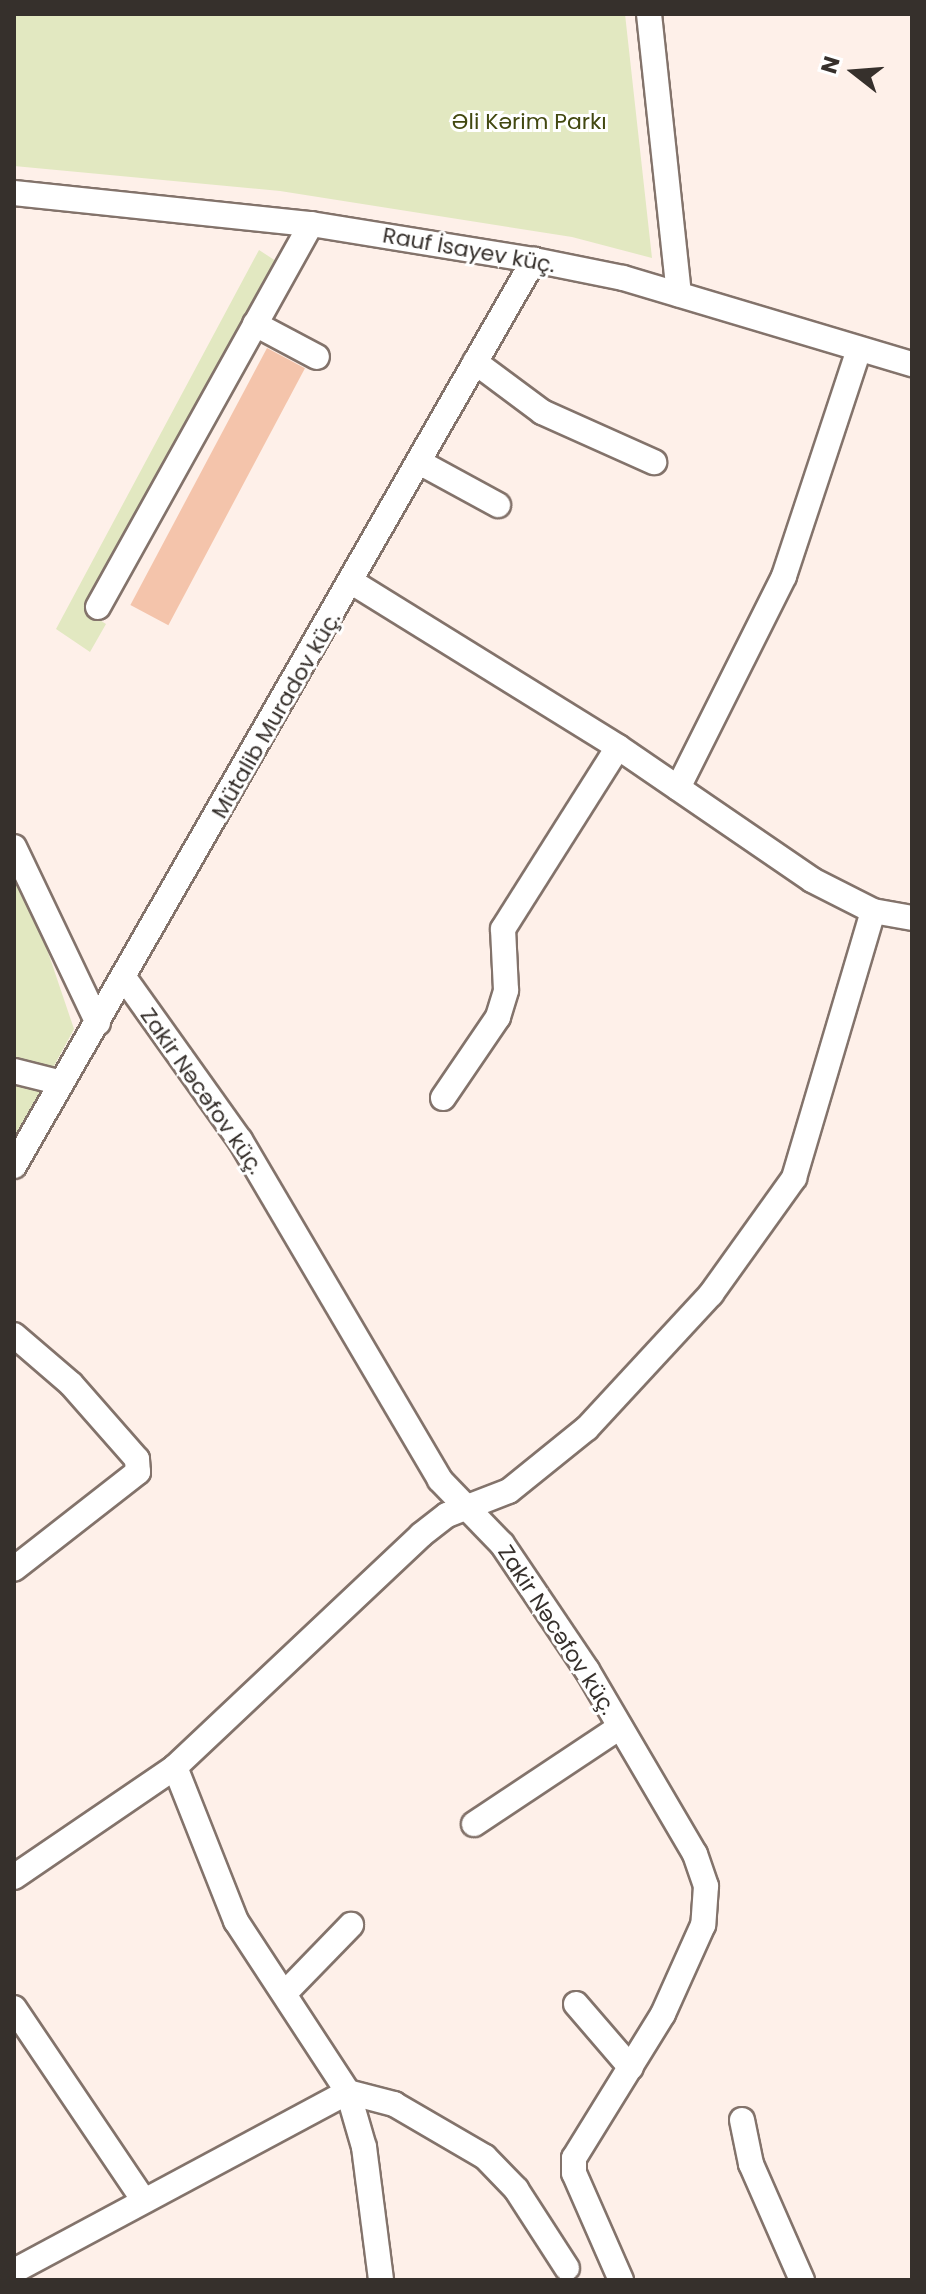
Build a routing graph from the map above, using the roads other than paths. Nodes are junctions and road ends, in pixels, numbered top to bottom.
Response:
1 (649, 14) edge
2 (14, 193) edge
3 (311, 224) junction
4 (534, 260) junction
5 (679, 294) junction
6 (255, 324) junction
7 (859, 349) junction
8 (317, 357) dead end
9 (475, 362) junction
10 (912, 364) edge
11 (419, 462) junction
12 (654, 462) dead end
13 (498, 505) dead end
14 (352, 582) junction
15 (98, 607) dead end
16 (618, 747) junction
17 (678, 788) junction
18 (14, 847) edge
19 (873, 911) junction
20 (912, 918) edge
21 (125, 979) junction
22 (98, 1023) junction
23 (14, 1071) edge
24 (62, 1083) junction
25 (443, 1098) dead end
26 (14, 1166) edge
27 (14, 1335) edge
28 (465, 1508) junction
29 (14, 1569) edge
30 (620, 1727) junction
31 (175, 1767) junction
32 (474, 1824) dead end
33 (14, 1877) edge
34 (351, 1925) dead end
35 (285, 1993) junction
36 (576, 2004) dead end
37 (14, 2008) edge
38 (631, 2068) junction
39 (348, 2092) junction
40 (742, 2120) dead end
41 (142, 2198) junction
42 (567, 2268) dead end
43 (14, 2271) edge
44 (381, 2280) edge
45 (621, 2280) edge
46 (802, 2280) edge

1 - 5 street
2 - 3 street, Rauf İsayev küç.
3 - 4 street, Rauf İsayev küç.
3 - 6 street
4 - 5 street, Rauf İsayev küç.
4 - 9 street, Mütalib Muradov küç.
5 - 7 street, Rauf İsayev küç.
6 - 8 street
6 - 15 street
7 - 10 street, Rauf İsayev küç.
7 - 17 street
9 - 11 street, Mütalib Muradov küç.
9 - 12 street
11 - 13 street
11 - 14 street, Mütalib Muradov küç.
14 - 16 street
14 - 21 street, Mütalib Muradov küç.
16 - 17 street
16 - 25 street
17 - 19 street
18 - 22 street
19 - 20 street
19 - 28 street
21 - 22 street, Mütalib Muradov küç.
21 - 28 street, Zakir Nəcəfov küç.
22 - 24 street, Mütalib Muradov küç.
23 - 24 street
24 - 26 street, Mütalib Muradov küç.
27 - 29 street
28 - 30 street, Zakir Nəcəfov küç.
28 - 31 street
30 - 32 street
30 - 38 street, Zakir Nəcəfov küç.
31 - 33 street
31 - 35 street
34 - 35 street
35 - 39 street
36 - 38 street
37 - 41 street
38 - 45 street, Zakir Nəcəfov küç.
39 - 41 street
39 - 42 street
39 - 44 street
40 - 46 street
41 - 43 street

